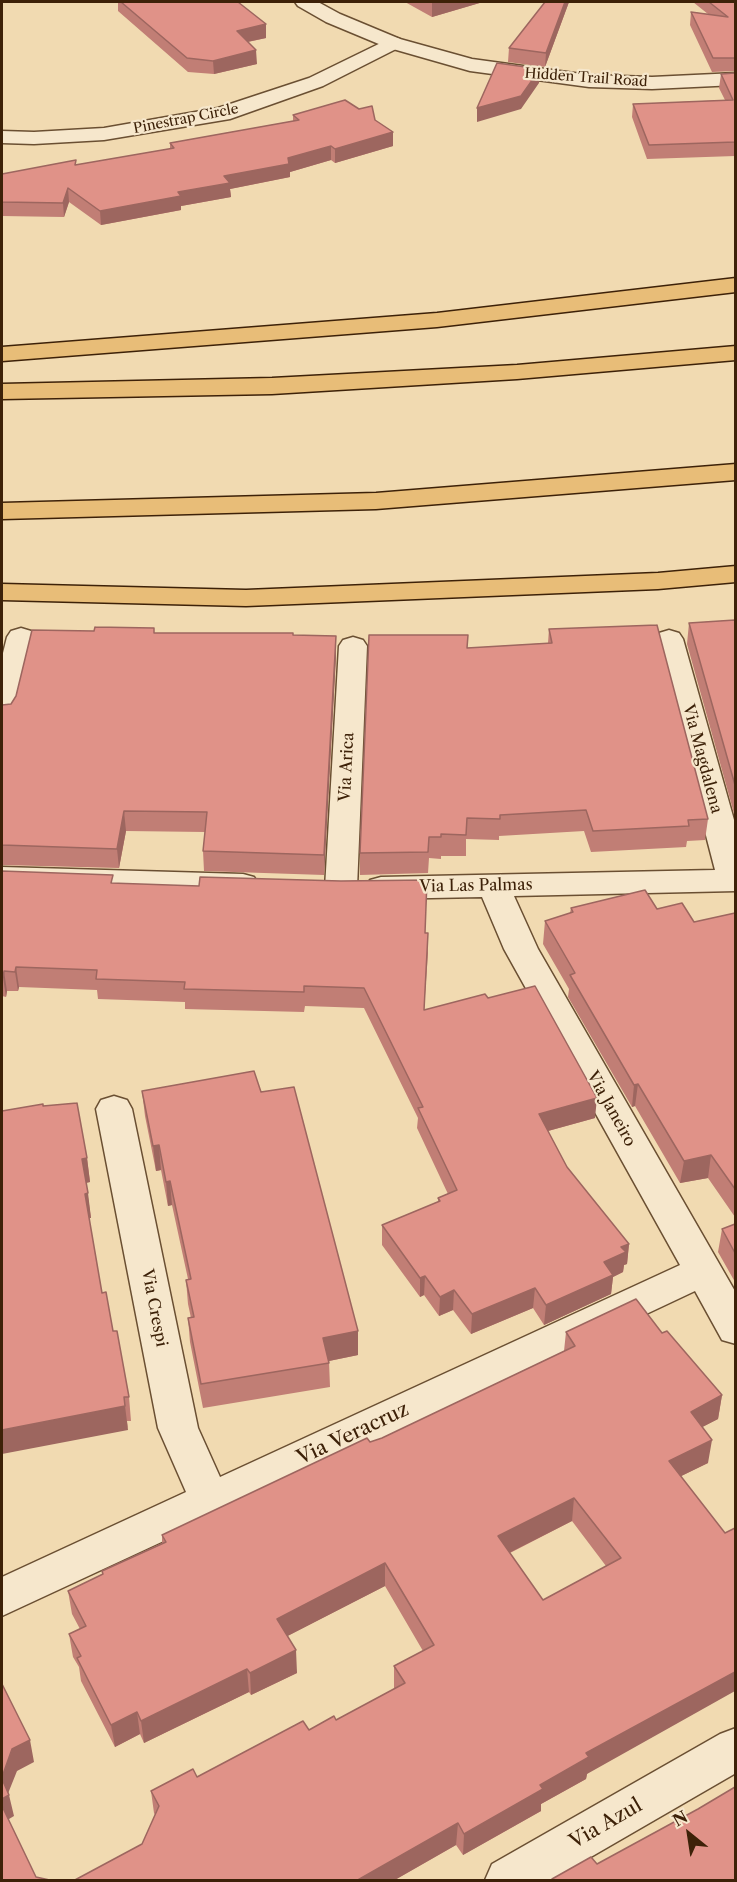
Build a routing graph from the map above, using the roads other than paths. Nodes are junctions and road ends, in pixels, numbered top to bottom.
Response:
1 (305, 2) edge
2 (393, 43) junction
3 (735, 79) edge
4 (2, 137) edge
5 (735, 285) edge
6 (735, 353) edge
7 (2, 354) edge
8 (2, 392) edge
9 (735, 472) edge
10 (2, 511) edge
11 (735, 574) edge
12 (2, 592) edge
13 (21, 636) dead end
14 (669, 639) dead end
15 (353, 646) dead end
16 (2, 714) edge
17 (2, 878) edge
18 (735, 880) edge
19 (271, 886) edge
20 (494, 886) junction
21 (306, 887) edge
22 (341, 888) junction
23 (114, 1109) dead end
24 (703, 1270) junction
25 (735, 1329) edge
26 (210, 1501) junction
27 (2, 1596) edge
28 (735, 1749) edge
29 (508, 1881) edge

1 - 2 street, Hidden Trail Road
2 - 3 street, Hidden Trail Road
2 - 4 street, Pinestrap Circle
5 - 7 highway
6 - 8 highway
9 - 10 highway
11 - 12 highway
13 - 16 street
14 - 18 street, Via Magdalena
15 - 22 street, Via Arica
17 - 19 street
18 - 20 street, Via Las Palmas
20 - 22 street, Via Las Palmas
20 - 24 street, Via Janeiro
21 - 22 street, Via Las Palmas
23 - 26 street, Via Crespi
24 - 25 street, Via Janeiro
24 - 26 street, Via Veracruz
26 - 27 street, Via Veracruz
28 - 29 street, Via Azul

